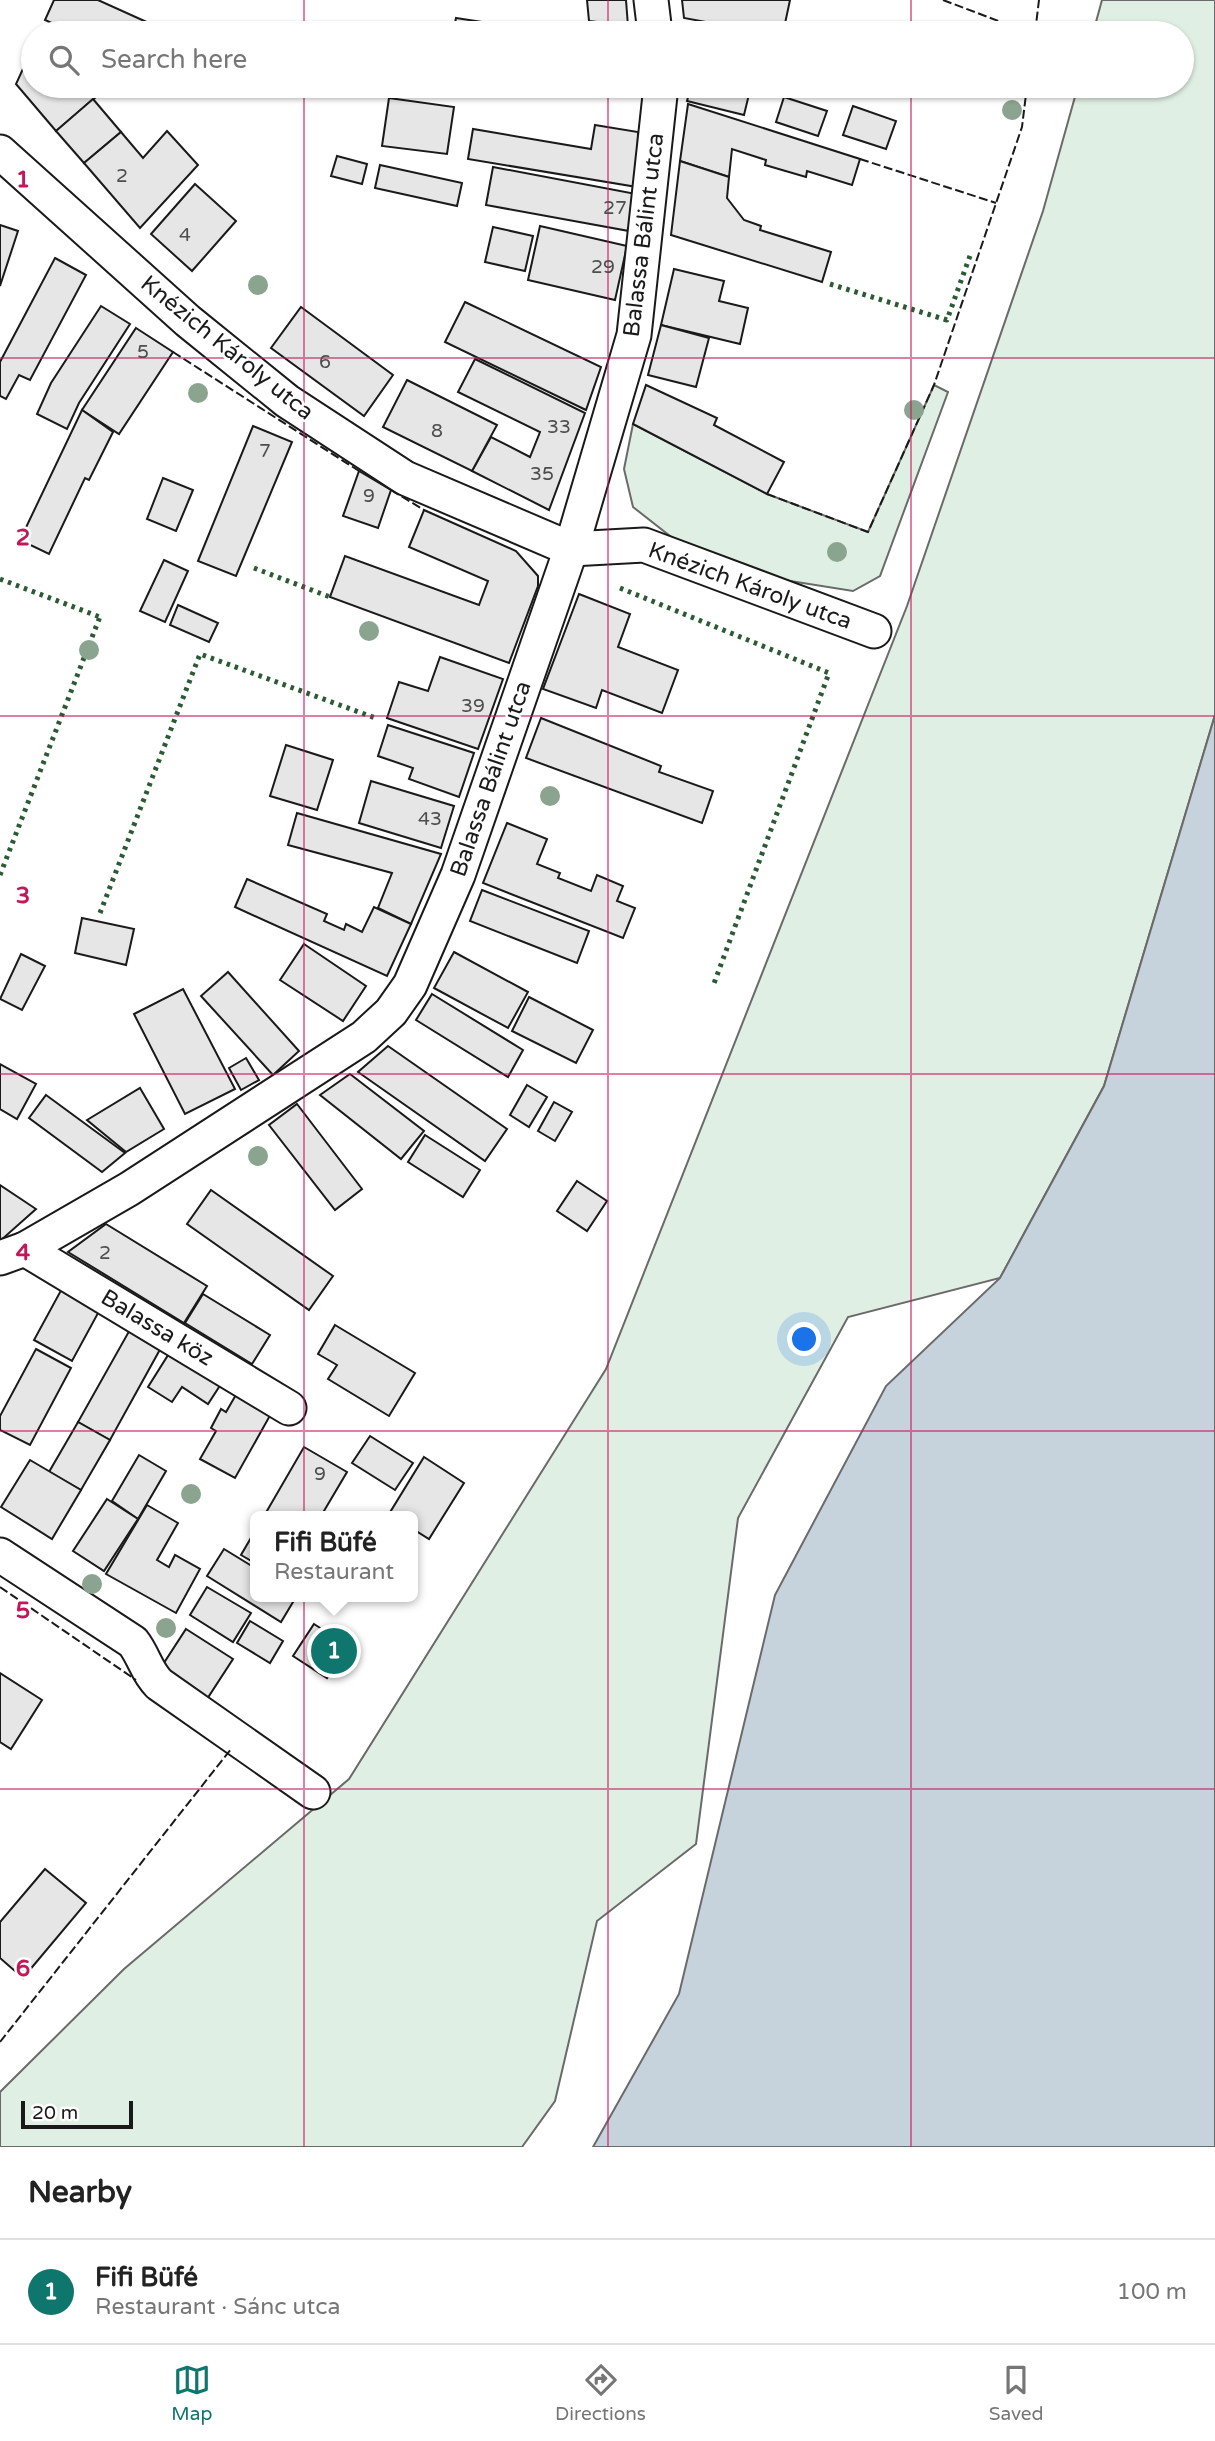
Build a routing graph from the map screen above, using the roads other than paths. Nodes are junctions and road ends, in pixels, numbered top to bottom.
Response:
1 (651, 0) edge
2 (654, 21) edge
3 (660, 98) edge
4 (0, 152) edge
5 (571, 549) junction
6 (874, 631) dead end
7 (13, 1254) edge
8 (289, 1408) dead end
9 (0, 1555) edge
10 (313, 1792) dead end

1 - 2 street
3 - 5 street, Balassa Bálint utca
4 - 5 street, Knézich Károly utca
5 - 6 street, Knézich Károly utca
5 - 7 street, Balassa Bálint utca
7 - 8 street, Balassa köz
9 - 10 street

